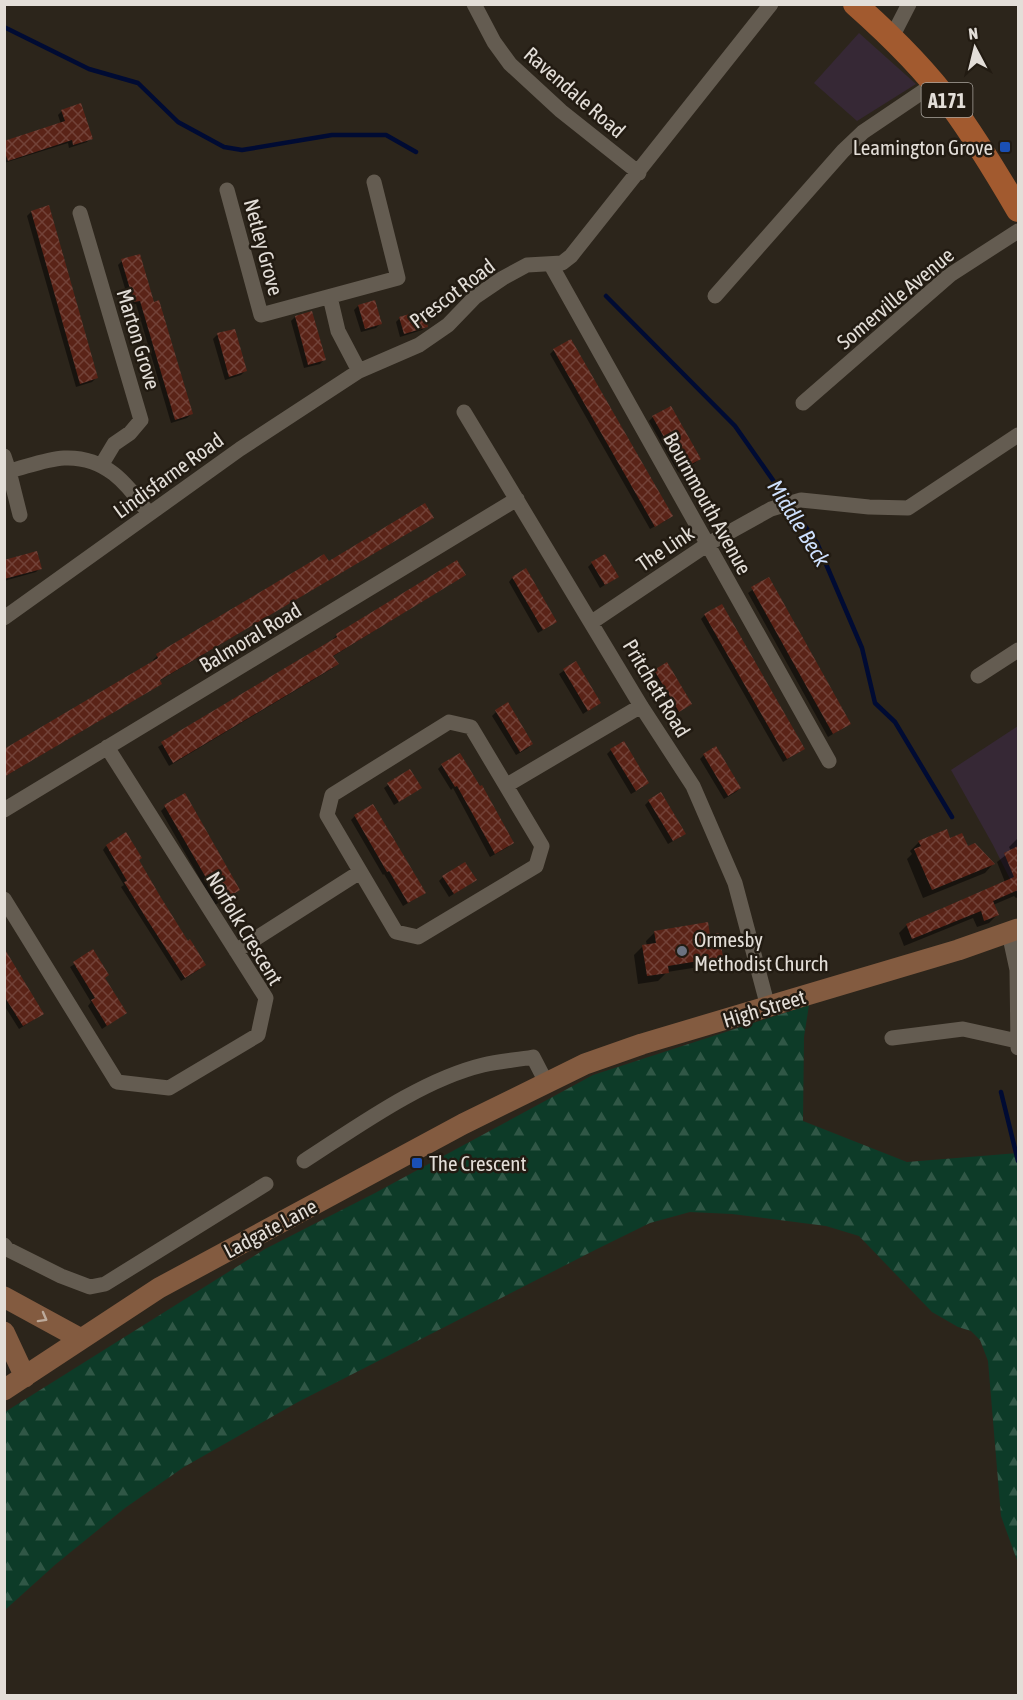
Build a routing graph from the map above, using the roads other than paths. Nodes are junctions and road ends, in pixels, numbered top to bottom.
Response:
1 (474, 4) edge
2 (771, 4) edge
3 (855, 4) edge
4 (909, 4) edge
5 (892, 37) junction
6 (934, 84) junction
7 (639, 173) junction
8 (374, 182) dead end
9 (226, 190) dead end
10 (1018, 210) edge
11 (80, 213) dead end
12 (1018, 231) edge
13 (551, 265) junction
14 (716, 296) dead end
15 (330, 297) junction
16 (359, 371) junction
17 (803, 403) dead end
18 (464, 412) dead end
19 (1018, 435) edge
20 (4, 456) edge
21 (102, 464) junction
22 (9, 471) junction
23 (517, 499) junction
24 (149, 514) junction
25 (20, 515) dead end
26 (708, 544) junction
27 (4, 618) edge
28 (592, 622) junction
29 (1018, 650) edge
30 (978, 676) dead end
31 (641, 706) junction
32 (107, 747) junction
33 (829, 761) dead end
34 (507, 785) junction
35 (4, 810) edge
36 (360, 872) junction
37 (4, 899) edge
38 (1014, 931) edge
39 (236, 951) junction
40 (768, 1007) junction
41 (892, 1038) dead end
42 (1018, 1044) edge
43 (547, 1084) junction
44 (304, 1161) dead end
45 (266, 1185) dead end
46 (4, 1245) edge
47 (4, 1297) edge
48 (4, 1332) edge
49 (81, 1340) junction
50 (25, 1377) junction
51 (4, 1390) edge

1 - 7 street, Ravendale Road
2 - 7 street
3 - 5 main road, A171
4 - 5 street
5 - 6 main road, A171
6 - 10 main road, A171
6 - 14 street
7 - 13 street, Prescot Road
8 - 15 street, Netley Grove
9 - 15 street, Netley Grove
11 - 21 street, Marton Grove
12 - 17 street, Somerville Avenue
13 - 16 street, Prescot Road
13 - 26 street, Bournmouth Avenue
15 - 16 street
16 - 24 street, Lindisfarne Road
18 - 23 street, Pritchett Road
19 - 26 street, The Link
20 - 22 street
21 - 22 street
21 - 24 street
22 - 25 street
23 - 28 street, Pritchett Road
23 - 32 street, Balmoral Road
24 - 27 street, Lindisfarne Road
26 - 28 street, The Link
26 - 33 street, Bournmouth Avenue
28 - 31 street, Pritchett Road
29 - 30 street
31 - 34 street
31 - 40 street, Pritchett Road
32 - 35 street, Balmoral Road
32 - 39 street, Norfolk Crescent
34 - 36 street
34 - 36 street
36 - 39 street
37 - 39 street, Norfolk Crescent
38 - 40 main road, High Street
38 - 42 street
40 - 43 main road, High Street
41 - 42 street
43 - 44 street
43 - 49 main road, Ladgate Lane
45 - 46 street
47 -> 49 main road
48 - 50 main road
49 - 50 main road, Ladgate Lane
50 - 51 main road, Ladgate Lane

